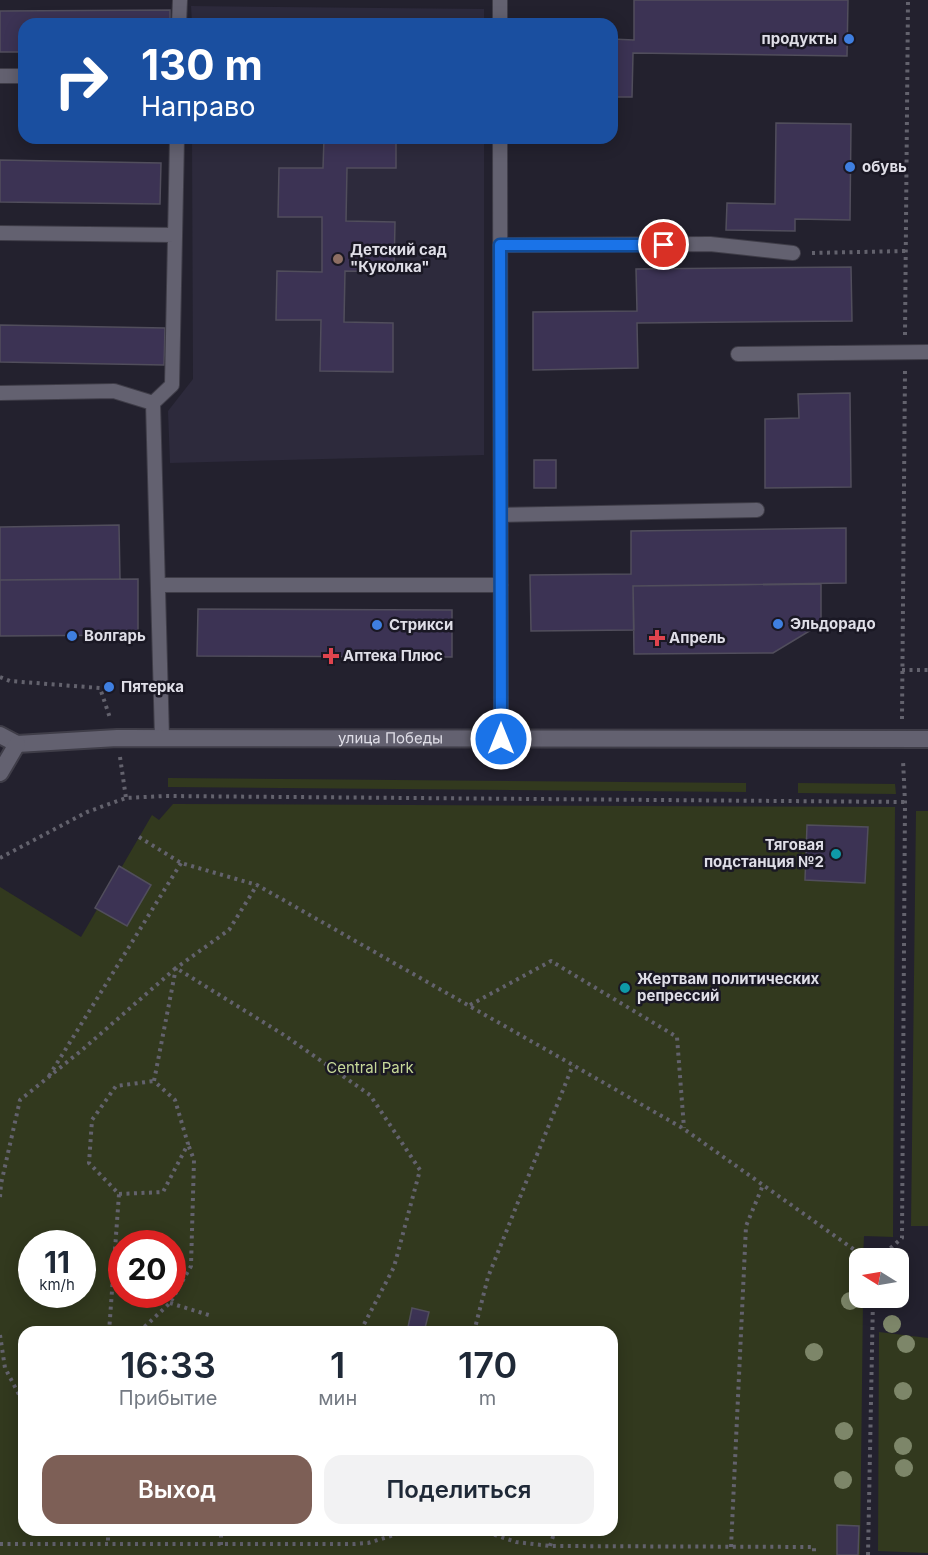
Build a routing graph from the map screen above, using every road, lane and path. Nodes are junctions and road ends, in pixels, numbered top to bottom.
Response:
1 (180, 0) edge
2 (500, 0) edge
3 (908, 0) edge
4 (179, 18) edge
5 (500, 18) edge
6 (0, 76) edge
7 (18, 76) edge
8 (177, 144) edge
9 (500, 144) edge
10 (0, 233) edge
11 (175, 235) junction
12 (500, 245) junction
13 (906, 251) junction
14 (793, 253) joint
15 (905, 352) junction
16 (928, 352) edge
17 (738, 354) dead end
18 (0, 393) edge
19 (153, 403) junction
20 (757, 510) dead end
21 (501, 515) junction
22 (158, 585) junction
23 (501, 585) junction
24 (902, 670) junction
25 (928, 670) edge
26 (0, 677) edge
27 (100, 688) dead end
28 (0, 735) edge
29 (162, 738) junction
30 (501, 739) junction
31 (928, 739) edge
32 (902, 740) junction
33 (17, 744) junction
34 (0, 773) edge
35 (905, 802) junction
36 (140, 837) dead end
37 (0, 858) edge
38 (181, 863) junction
39 (257, 885) junction
40 (176, 968) junction
41 (470, 1005) junction
42 (573, 1065) junction
43 (47, 1079) junction
44 (154, 1081) junction
45 (684, 1129) junction
46 (188, 1144) junction
47 (763, 1185) junction
48 (119, 1194) junction
49 (0, 1197) edge
50 (852, 1248) edge
51 (890, 1248) edge
52 (186, 1275) edge
53 (165, 1308) edge
54 (186, 1308) edge
55 (873, 1308) edge
56 (212, 1316) dead end
57 (110, 1326) edge
58 (145, 1326) edge
59 (363, 1326) edge
60 (476, 1326) edge
61 (0, 1335) edge
62 (18, 1393) edge
63 (108, 1536) edge
64 (221, 1536) edge
65 (391, 1536) edge
66 (498, 1536) edge
67 (553, 1536) edge
68 (0, 1544) edge
69 (108, 1544) junction
70 (221, 1545) junction
71 (550, 1546) junction
72 (731, 1547) junction
73 (814, 1555) edge
74 (868, 1555) edge

1 - 4 lane
2 - 5 lane
3 - 13 path
6 - 7 lane
8 - 11 lane
9 - 12 lane
10 - 11 lane
11 - 19 lane
12 - 14 lane
12 - 21 lane
13 - 14 path
13 - 15 path
15 - 16 lane
15 - 17 lane
15 - 24 path
18 - 19 lane
19 - 22 lane
20 - 21 lane
21 - 23 lane
22 - 23 lane
22 - 29 lane
23 - 30 lane
24 - 25 path
24 - 32 path
26 - 27 path
28 - 33 main road
29 - 30 main road, улица Победы
29 - 33 main road, улица Победы
30 - 32 main road, улица Победы
31 - 32 main road, улица Победы
32 - 35 path
33 - 34 main road
35 - 37 path
35 - 51 path
36 - 38 path
38 - 39 path
38 - 43 path
39 - 40 path
39 - 41 path
40 - 43 path
40 - 44 path
40 - 59 path
41 - 42 path
41 - 45 path
42 - 45 path
42 - 60 path
43 - 49 path
44 - 46 path
44 - 48 path
45 - 47 path
46 - 48 path
46 - 52 path
47 - 50 path
47 - 72 path
48 - 57 path
53 - 58 path
54 - 56 path
55 - 74 path
61 - 62 path
63 - 69 path
64 - 70 path
65 - 70 path
66 - 71 path
67 - 71 path
68 - 69 path
69 - 70 path
71 - 72 path
72 - 73 path

